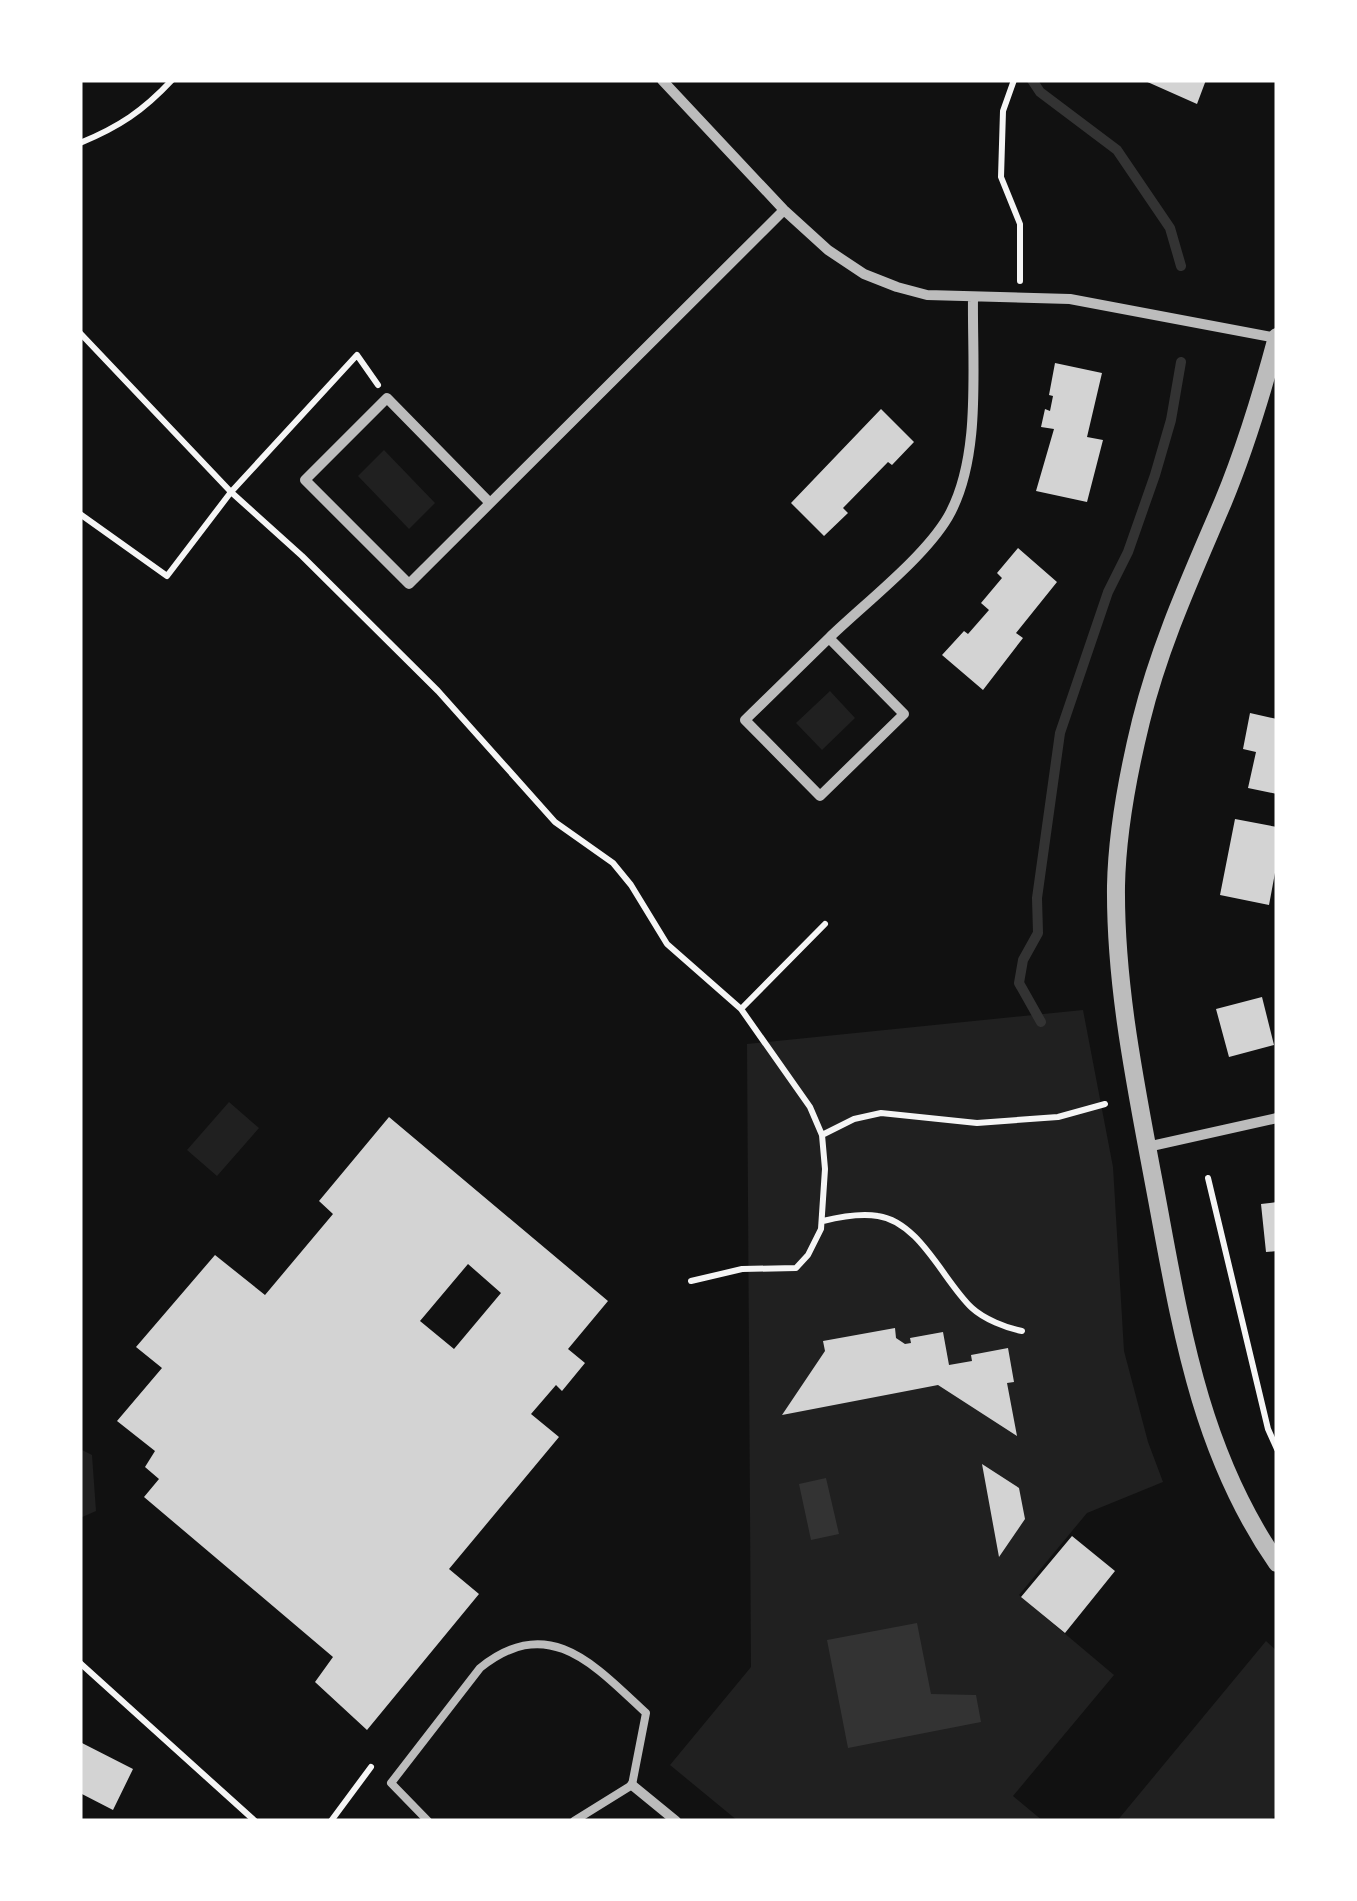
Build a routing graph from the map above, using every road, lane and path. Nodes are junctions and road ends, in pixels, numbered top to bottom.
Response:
1 (172, 80) edge
2 (662, 80) edge
3 (1014, 80) edge
4 (80, 143) edge
5 (784, 210) junction
6 (1020, 297) junction
7 (973, 298) junction
8 (80, 333) edge
9 (1277, 338) edge
10 (387, 398) junction
11 (230, 492) junction
12 (490, 503) junction
13 (80, 514) edge
14 (829, 638) junction
15 (825, 924) dead end
16 (740, 1009) junction
17 (1105, 1104) dead end
18 (1277, 1118) edge
19 (822, 1134) junction
20 (1147, 1146) junction
21 (1208, 1178) dead end
22 (822, 1221) junction
23 (691, 1281) dead end
24 (1022, 1330) dead end
25 (1277, 1450) edge
26 (1277, 1563) edge
27 (80, 1663) edge
28 (371, 1766) dead end
29 (632, 1785) junction
30 (255, 1821) edge
31 (331, 1821) edge
32 (428, 1821) edge
33 (574, 1821) edge
34 (676, 1821) edge

1 - 4 path
2 - 5 street
3 - 6 path
5 - 7 street
5 - 12 street
6 - 7 street
6 - 9 street
7 - 14 street
8 - 11 path
9 - 20 street
10 - 11 path
10 - 12 street
10 - 12 street
11 - 13 path
11 - 16 path
14 - 14 street
15 - 16 path
16 - 19 path
17 - 19 path
18 - 20 street
19 - 22 path
20 - 26 street
21 - 25 path
22 - 23 path
22 - 24 path
27 - 30 path
28 - 31 path
29 - 32 lane
29 - 33 lane
29 - 34 street

